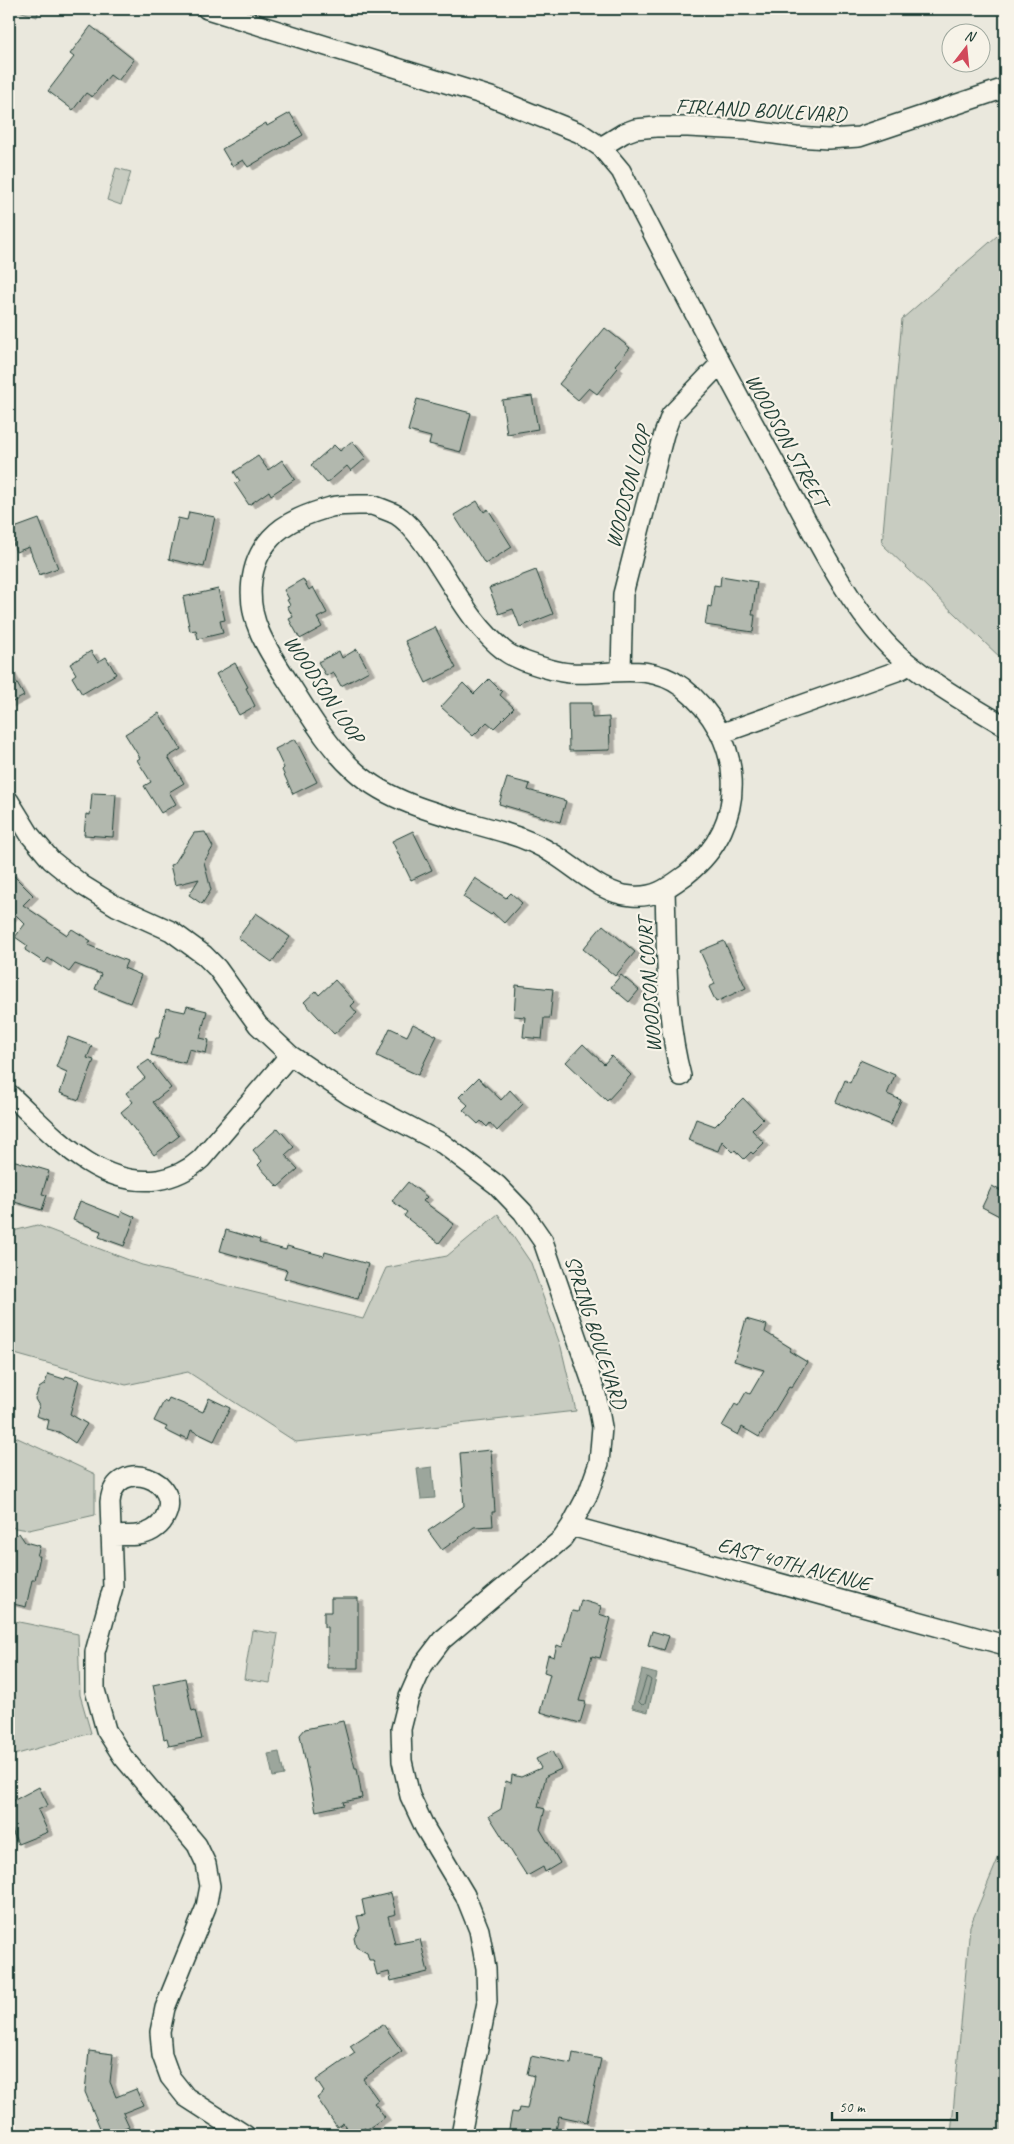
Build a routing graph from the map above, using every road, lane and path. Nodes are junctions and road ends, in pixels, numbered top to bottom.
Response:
1 (213, 9) edge
2 (1005, 88) edge
3 (601, 147) junction
4 (720, 364) junction
5 (909, 665) junction
6 (621, 670) junction
7 (1005, 726) edge
8 (720, 734) junction
9 (9, 801) edge
10 (665, 890) junction
11 (290, 1056) junction
12 (681, 1076) dead end
13 (9, 1094) edge
14 (571, 1526) junction
15 (111, 1536) dead end
16 (1005, 1645) edge
17 (245, 2135) edge
18 (461, 2135) edge

1 - 3 street, WOODSON STREET
2 - 3 street, FIRLAND BOULEVARD
3 - 4 street, WOODSON STREET
4 - 5 street, WOODSON STREET
4 - 6 street, WOODSON LOOP
5 - 7 street, WOODSON STREET
5 - 8 street
6 - 8 street, WOODSON LOOP
6 - 10 street, WOODSON LOOP
8 - 10 street, WOODSON LOOP
9 - 11 street, SPRING BOULEVARD
10 - 12 street, WOODSON COURT
11 - 13 street
11 - 14 street, SPRING BOULEVARD
14 - 16 street, EAST 40TH AVENUE
14 - 18 street, SPRING BOULEVARD
15 - 17 street

